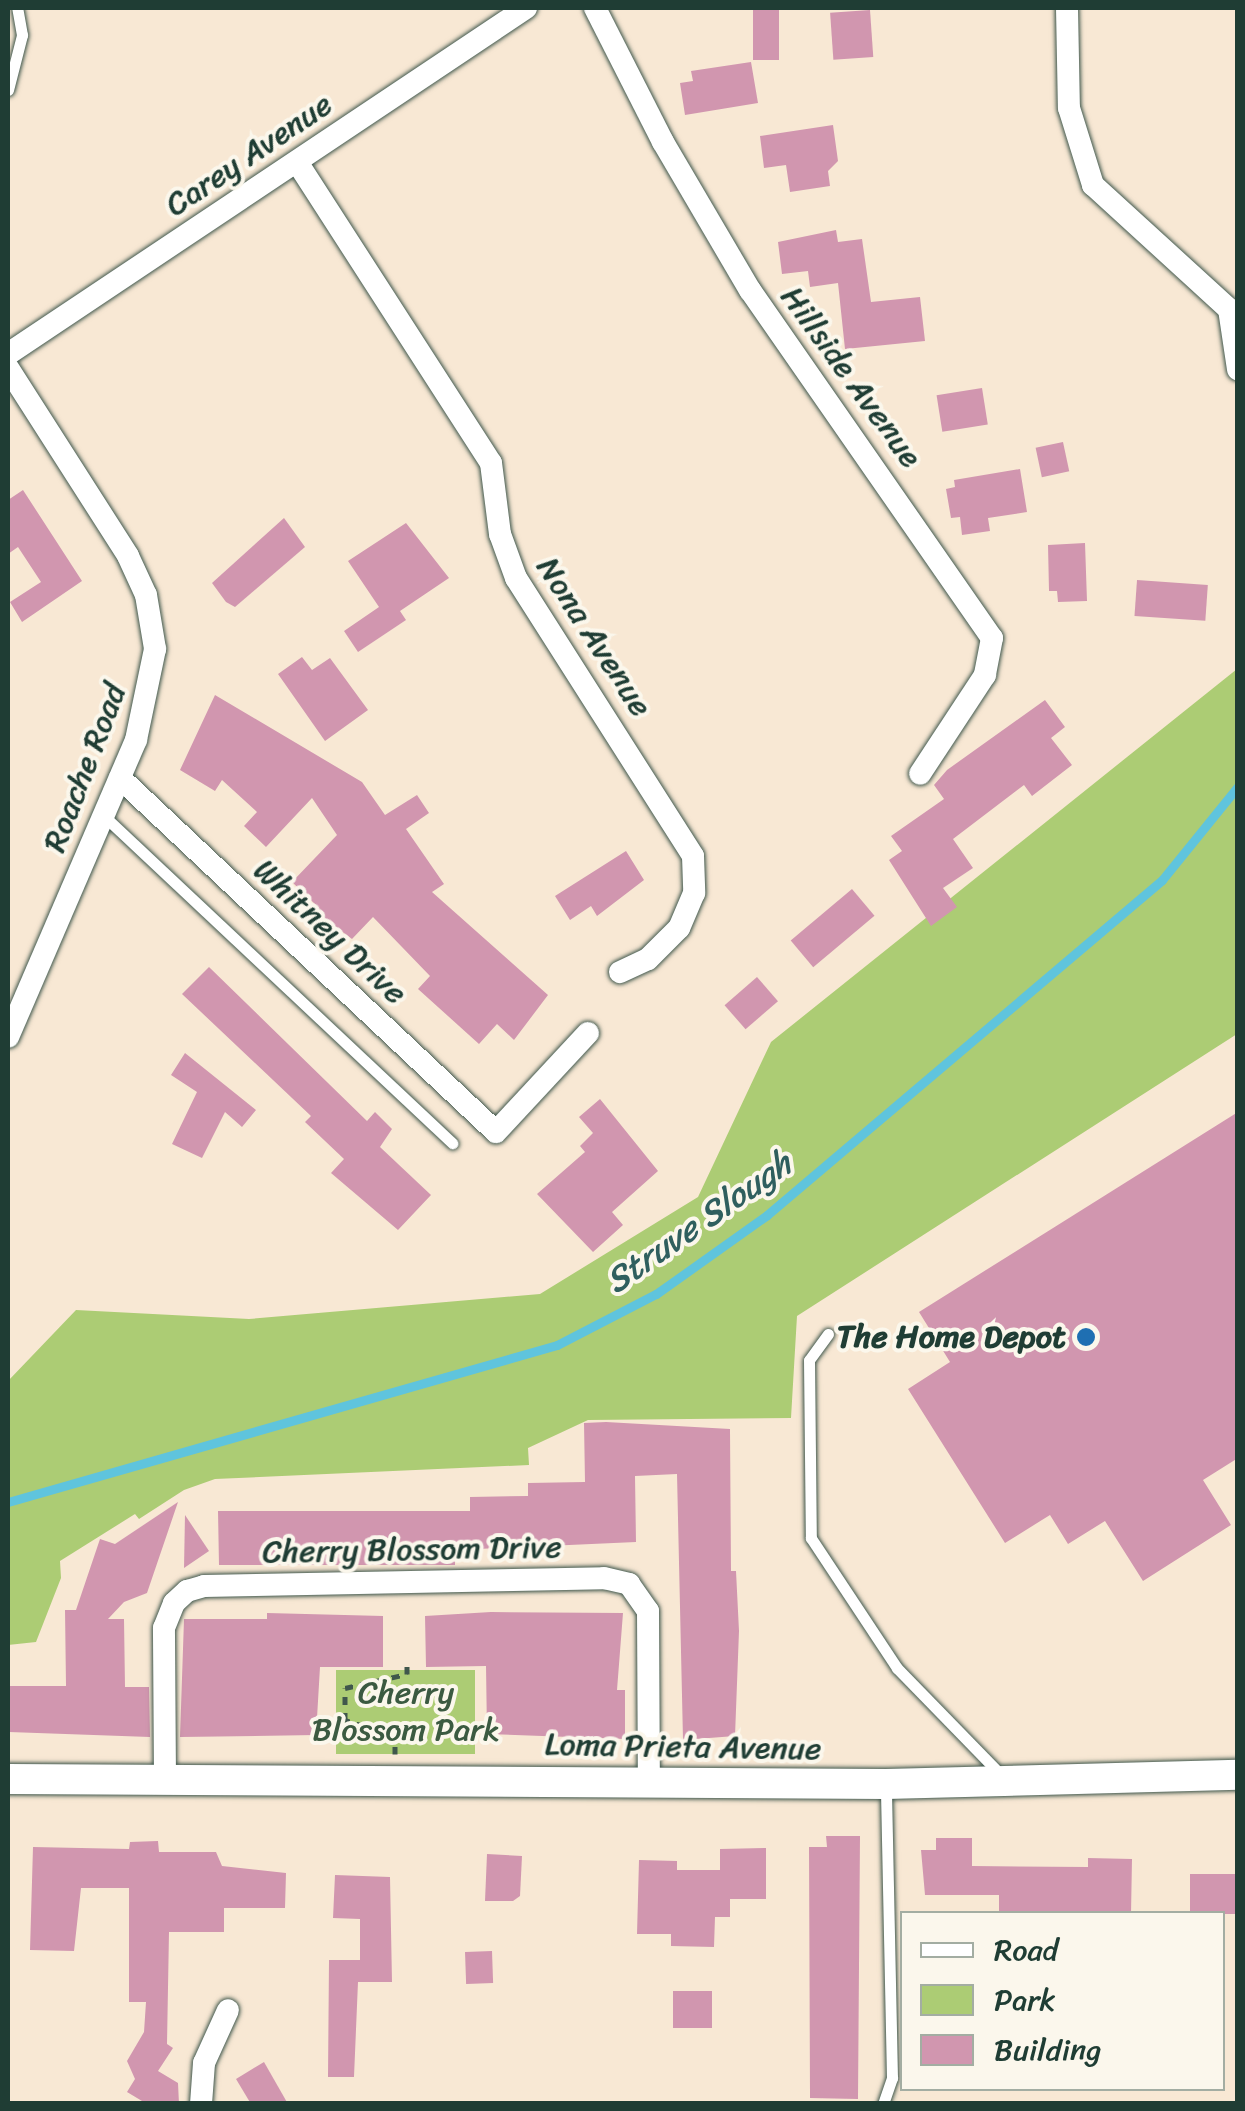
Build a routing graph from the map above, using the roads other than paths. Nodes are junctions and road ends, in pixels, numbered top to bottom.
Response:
1 (17, 8) edge
2 (526, 8) edge
3 (595, 8) edge
4 (1067, 8) edge
5 (8, 90) edge
6 (297, 162) junction
7 (8, 354) edge
8 (8, 368) edge
9 (1238, 369) edge
10 (920, 774) dead end
11 (120, 778) junction
12 (104, 816) junction
13 (620, 972) dead end
14 (588, 1033) dead end
15 (8, 1037) edge
16 (452, 1143) dead end
17 (828, 1334) dead end
18 (1238, 1776) edge
19 (166, 1778) junction
20 (8, 1779) edge
21 (1006, 1780) junction
22 (649, 1782) junction
23 (886, 1784) junction
24 (228, 2010) dead end
25 (201, 2104) edge
26 (883, 2104) edge

1 - 5 lane
2 - 6 street, Carey Avenue
3 - 10 street, Hillside Avenue
4 - 9 street
6 - 7 street, Carey Avenue
6 - 13 street, Nona Avenue
8 - 11 street, Roache Road
11 - 12 street, Roache Road
11 - 14 street, Whitney Drive
12 - 15 street, Roache Road
12 - 16 lane
17 - 21 lane
18 - 21 street, Loma Prieta Avenue
19 - 20 street, Loma Prieta Avenue
19 - 22 street, Loma Prieta Avenue
19 - 22 street, Cherry Blossom Drive
21 - 23 street, Loma Prieta Avenue
22 - 23 street, Loma Prieta Avenue
23 - 26 lane
24 - 25 street

